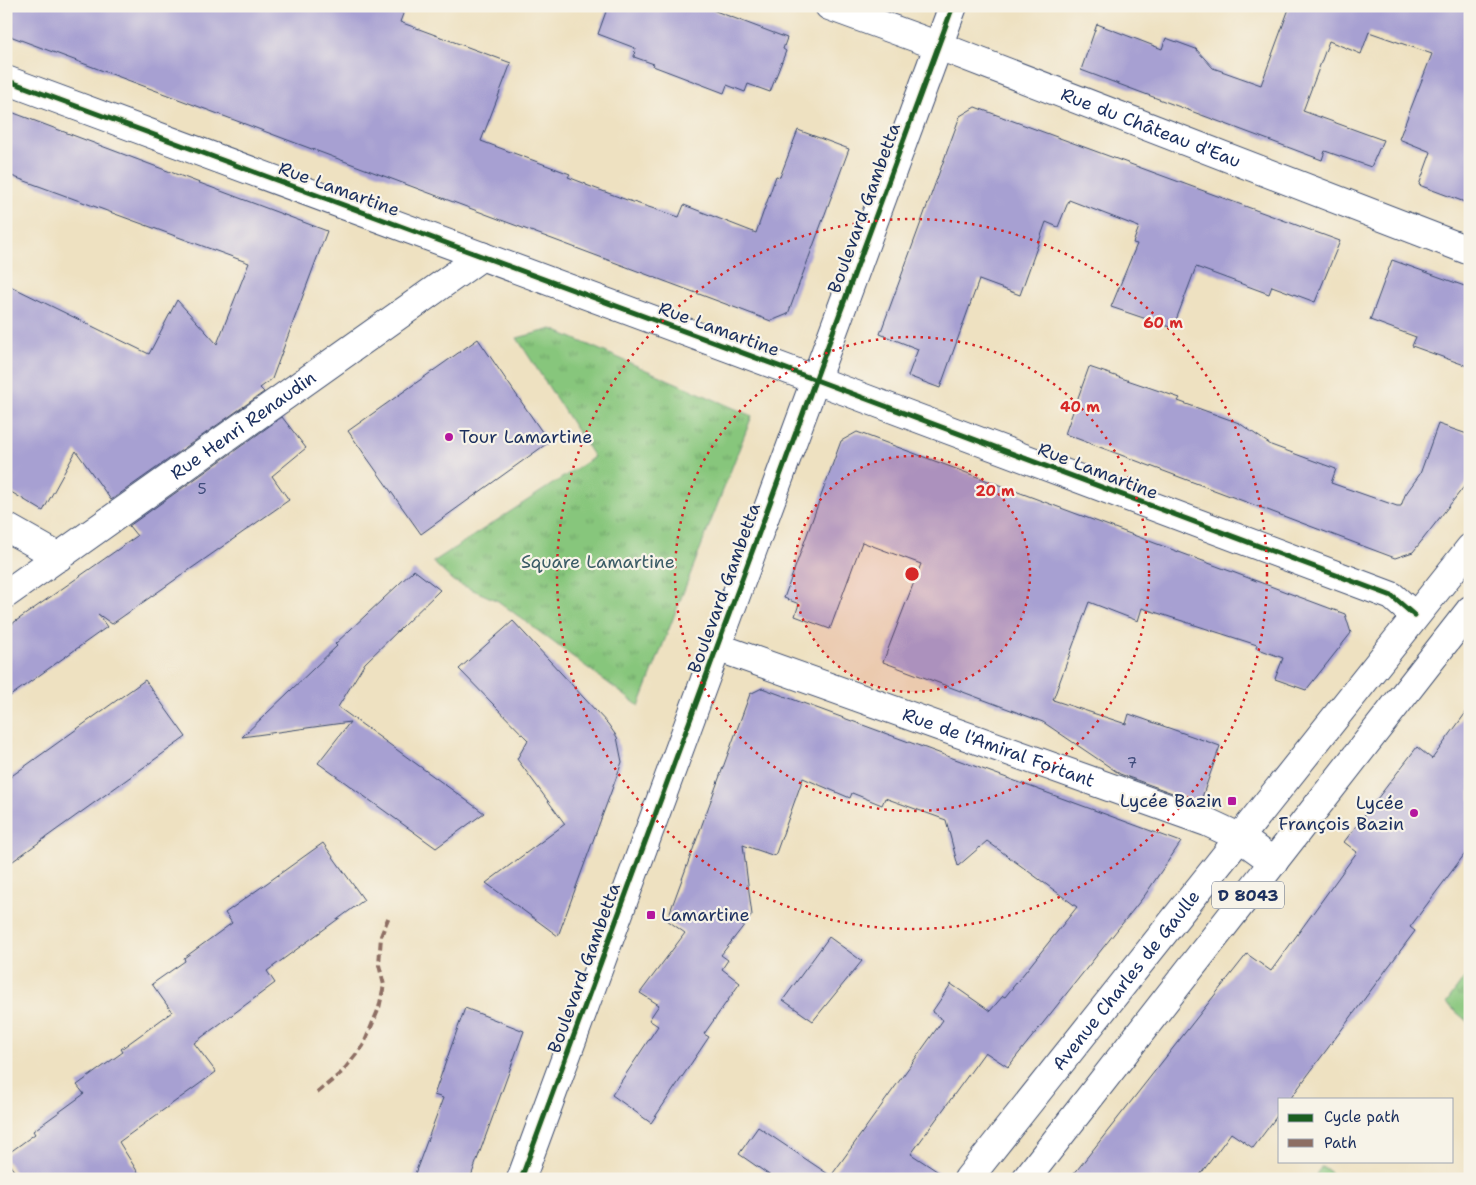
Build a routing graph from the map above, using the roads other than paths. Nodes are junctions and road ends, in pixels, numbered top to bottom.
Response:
1 (829, 6) edge
2 (953, 6) edge
3 (938, 46) junction
4 (6, 80) edge
5 (1470, 251) edge
6 (482, 256) junction
7 (816, 380) junction
8 (6, 527) edge
9 (1470, 548) edge
10 (59, 557) junction
11 (6, 594) edge
12 (1470, 610) edge
13 (1415, 616) junction
14 (717, 647) junction
15 (1239, 837) junction
16 (1274, 862) junction
17 (522, 1179) edge
18 (968, 1179) edge
19 (1026, 1179) edge

1 - 3 street, Rue du Château d'Eau
2 - 3 street, Boulevard Gambetta
3 - 5 street, Rue du Château d'Eau
3 - 7 street, Boulevard Gambetta
4 - 6 street, Rue Lamartine
6 - 7 street, Rue Lamartine
6 - 10 street, Rue Henri Renaudin
7 - 13 street, Rue Lamartine
7 - 14 street, Boulevard Gambetta
8 - 10 street
9 - 13 street, Avenue Charles de Gaulle / D 8043
10 - 11 street, Rue Henri Renaudin
12 - 16 street, D 8043
13 - 15 street, Avenue Charles de Gaulle / D 8043
14 - 15 street, Rue de l'Amiral Fortant
14 - 17 street, Boulevard Gambetta
15 - 16 street, Rue de l'Amiral Fortant
15 - 18 street, Avenue Charles de Gaulle / D 8043
16 - 19 street, D 8043

